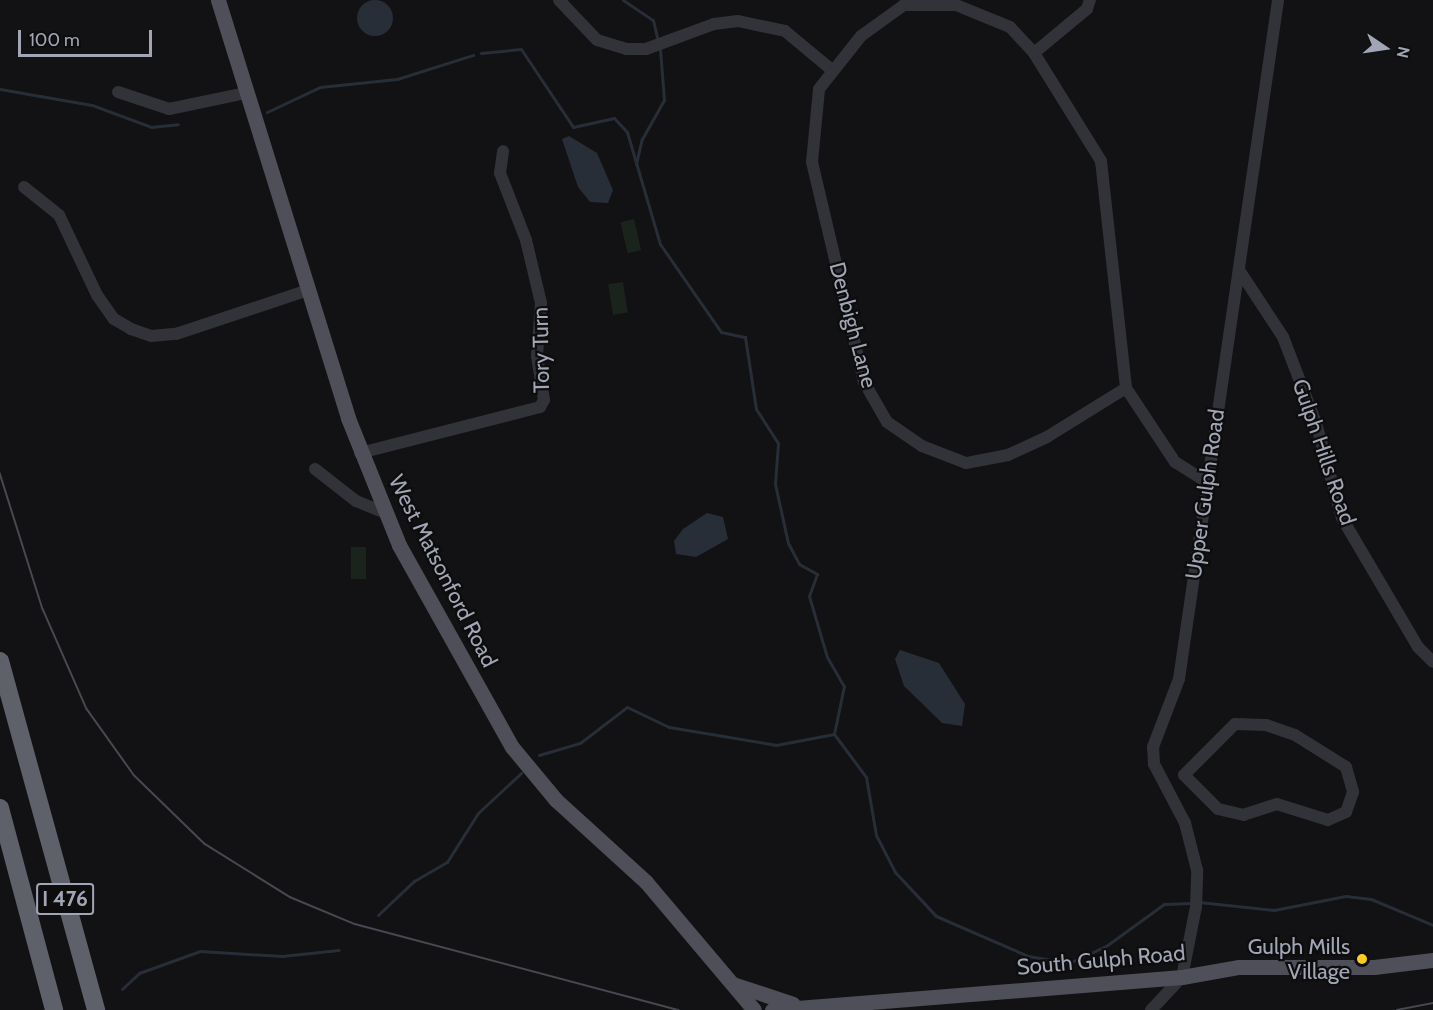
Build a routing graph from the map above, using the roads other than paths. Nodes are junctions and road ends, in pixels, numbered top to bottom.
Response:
1 (218, 0) edge
2 (559, 0) edge
3 (1090, 0) edge
4 (1278, 0) edge
5 (1034, 53) junction
6 (833, 71) junction
7 (118, 92) dead end
8 (246, 93) junction
9 (503, 151) dead end
10 (24, 187) dead end
11 (1239, 270) junction
12 (308, 290) junction
13 (1126, 388) junction
14 (360, 453) junction
15 (315, 469) dead end
16 (1206, 481) junction
17 (381, 511) junction
18 (0, 661) edge
19 (1433, 662) edge
20 (1184, 775) junction
21 (1162, 781) junction
22 (0, 808) edge
23 (1433, 960) edge
24 (1182, 977) junction
25 (732, 984) junction
26 (808, 1007) junction
27 (54, 1010) edge
28 (96, 1010) edge
29 (754, 1010) edge
30 (772, 1010) edge
31 (1151, 1010) edge

1 - 8 main road, West Matsonford Road
2 - 6 street
3 - 5 street
4 - 11 street, Upper Gulph Road
5 - 6 street, Denbigh Lane
5 - 13 street, Denbigh Lane
6 - 13 street, Denbigh Lane
7 - 8 street
8 - 12 main road, West Matsonford Road
9 - 14 street, Tory Turn
10 - 12 street
11 - 16 street, Upper Gulph Road
11 - 19 street, Gulph Hills Road
12 - 14 main road, West Matsonford Road
13 - 16 street, Denbigh Lane
14 - 17 main road, West Matsonford Road
15 - 17 street
16 - 21 street, Upper Gulph Road
17 - 25 main road, West Matsonford Road
18 - 28 highway, I 476
20 - 20 street
20 - 21 street
21 - 24 street, Upper Gulph Road
22 - 27 highway, I 476
23 - 24 main road, South Gulph Road
24 - 26 main road, South Gulph Road
24 - 31 street
25 - 26 main road
25 - 29 main road, West Matsonford Road
26 - 30 main road, South Gulph Road

